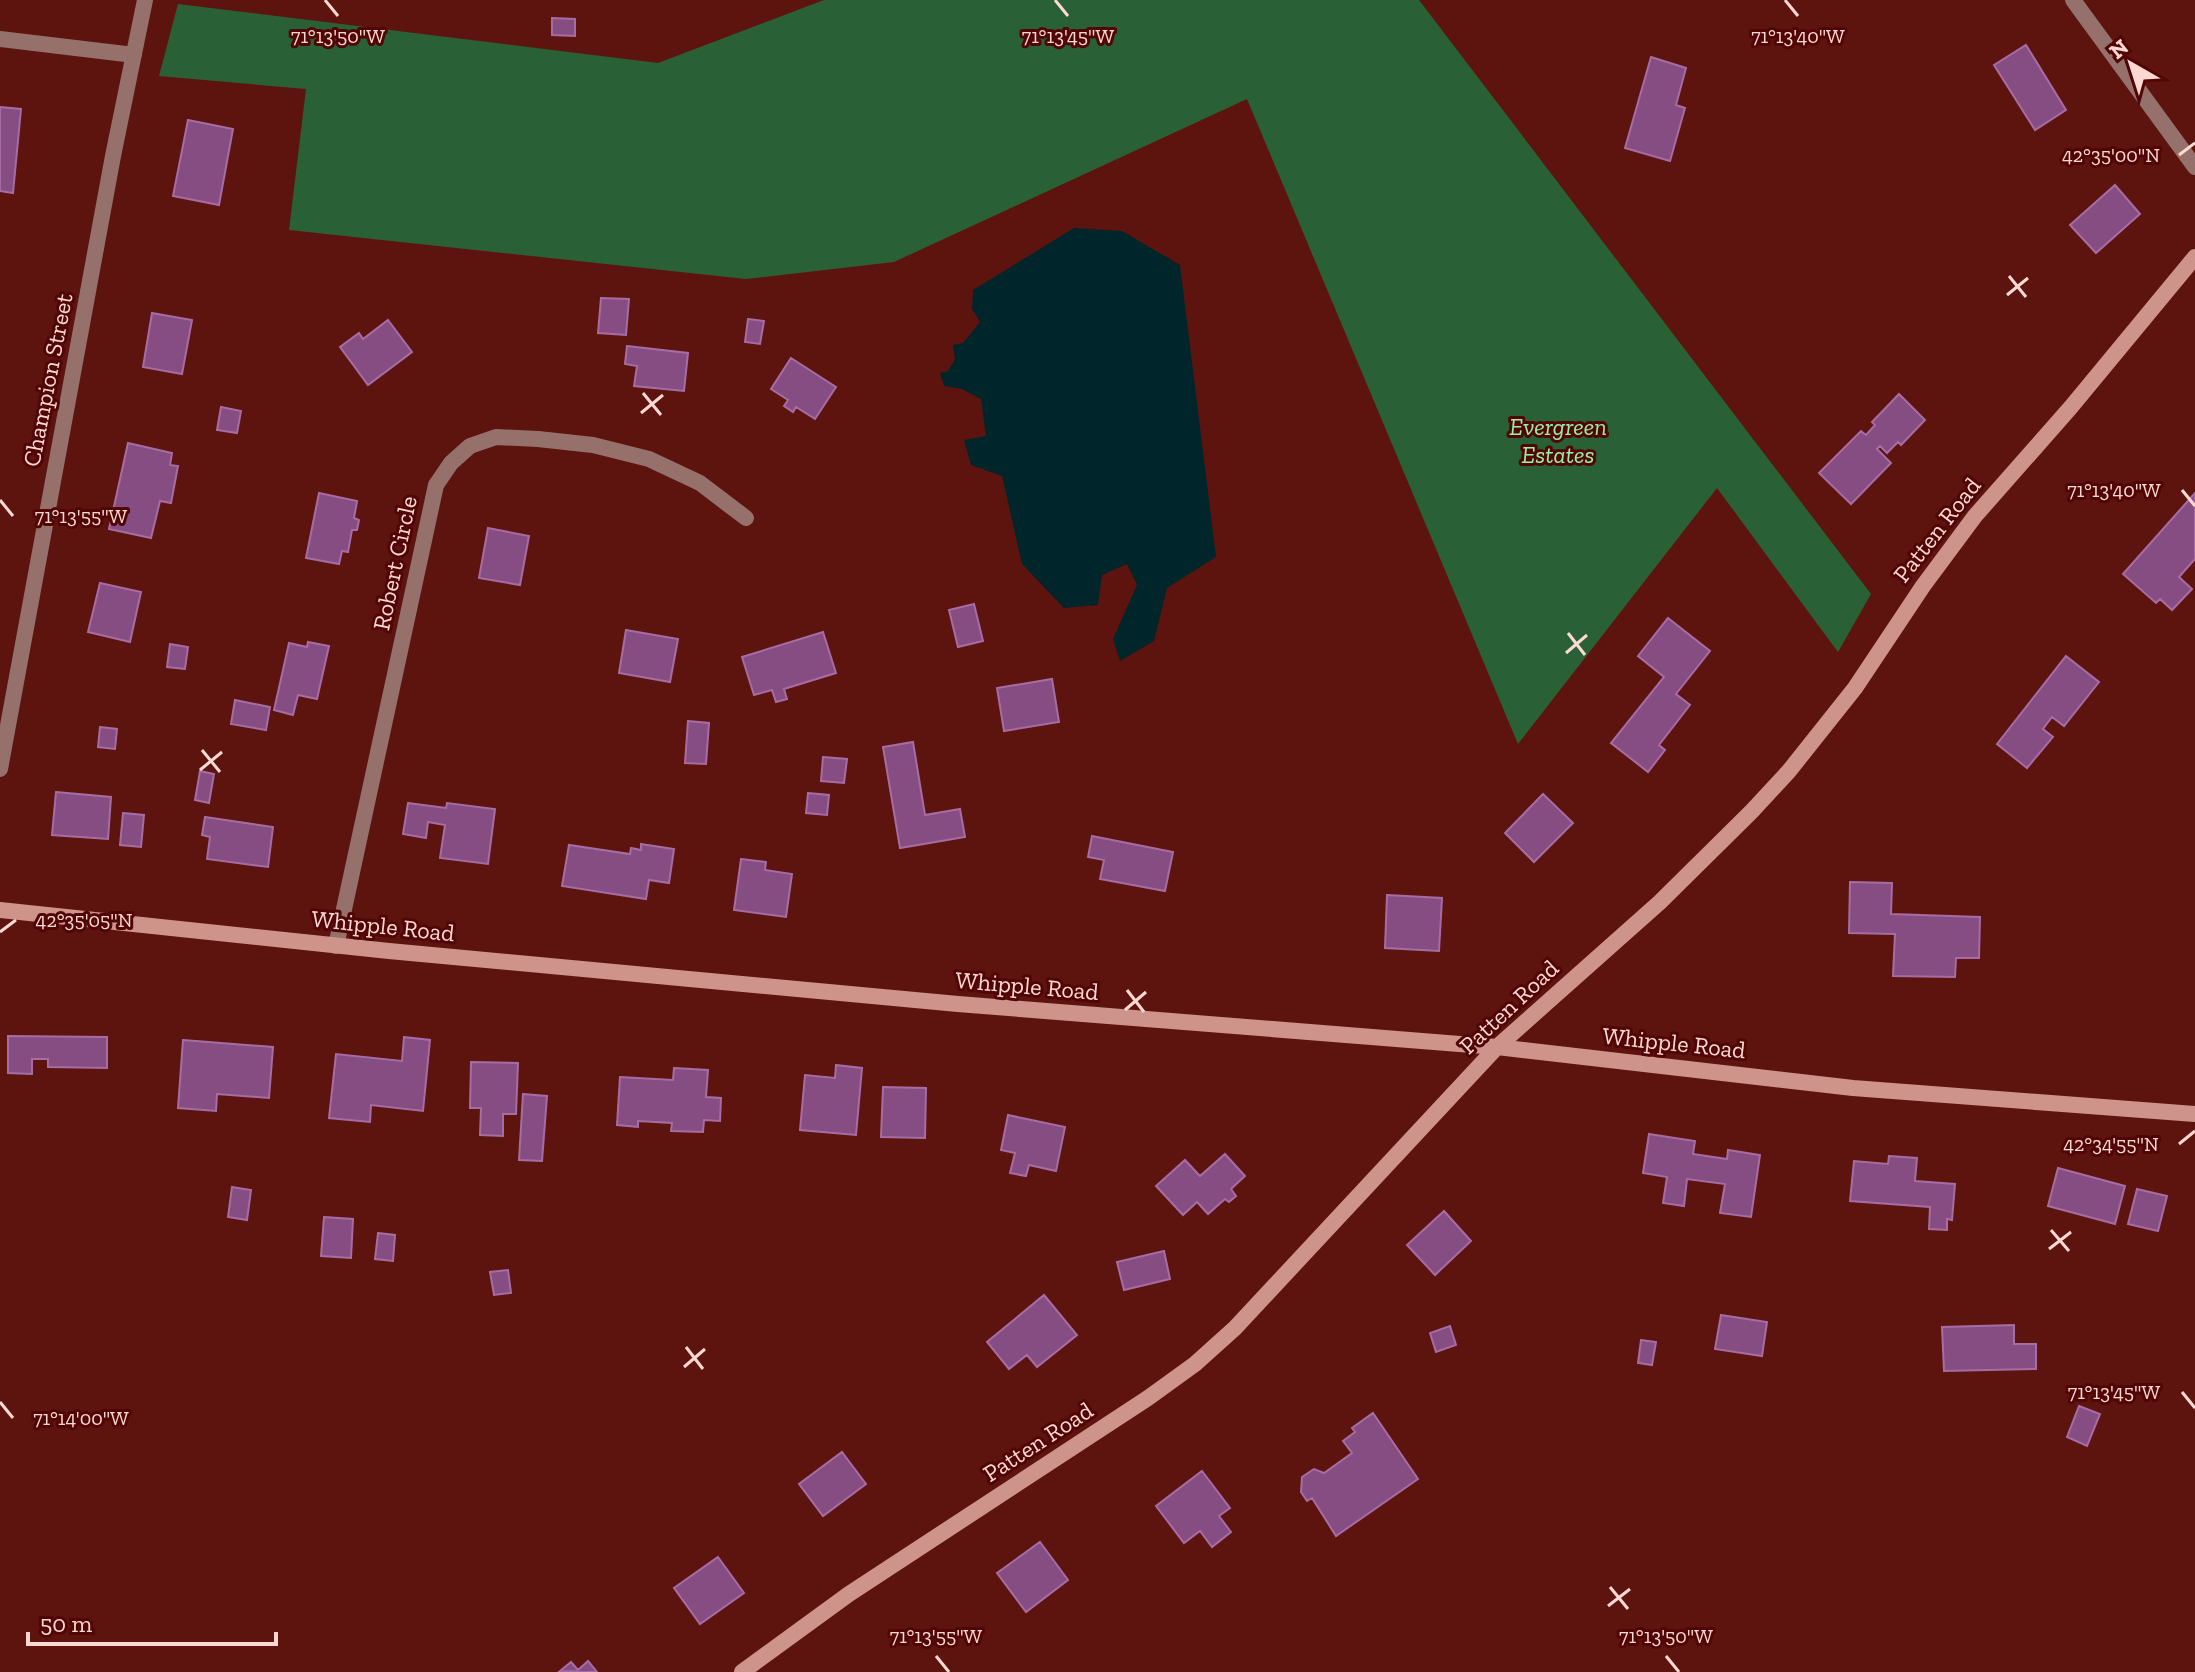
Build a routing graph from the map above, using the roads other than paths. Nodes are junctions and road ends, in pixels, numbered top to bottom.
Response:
1 (145, 0) edge
2 (2073, 0) edge
3 (0, 39) edge
4 (134, 55) junction
5 (2195, 167) edge
6 (2195, 257) edge
7 (746, 518) dead end
8 (0, 769) edge
9 (0, 910) edge
10 (336, 946) junction
11 (1497, 1047) junction
12 (2195, 1114) edge
13 (742, 1672) edge

1 - 4 street, Champion Street
2 - 5 street
3 - 4 street
4 - 8 street, Champion Street
6 - 11 street, Patten Road
7 - 10 street, Robert Circle
9 - 10 street, Whipple Road
10 - 11 street, Whipple Road
11 - 12 street, Whipple Road
11 - 13 street, Patten Road

